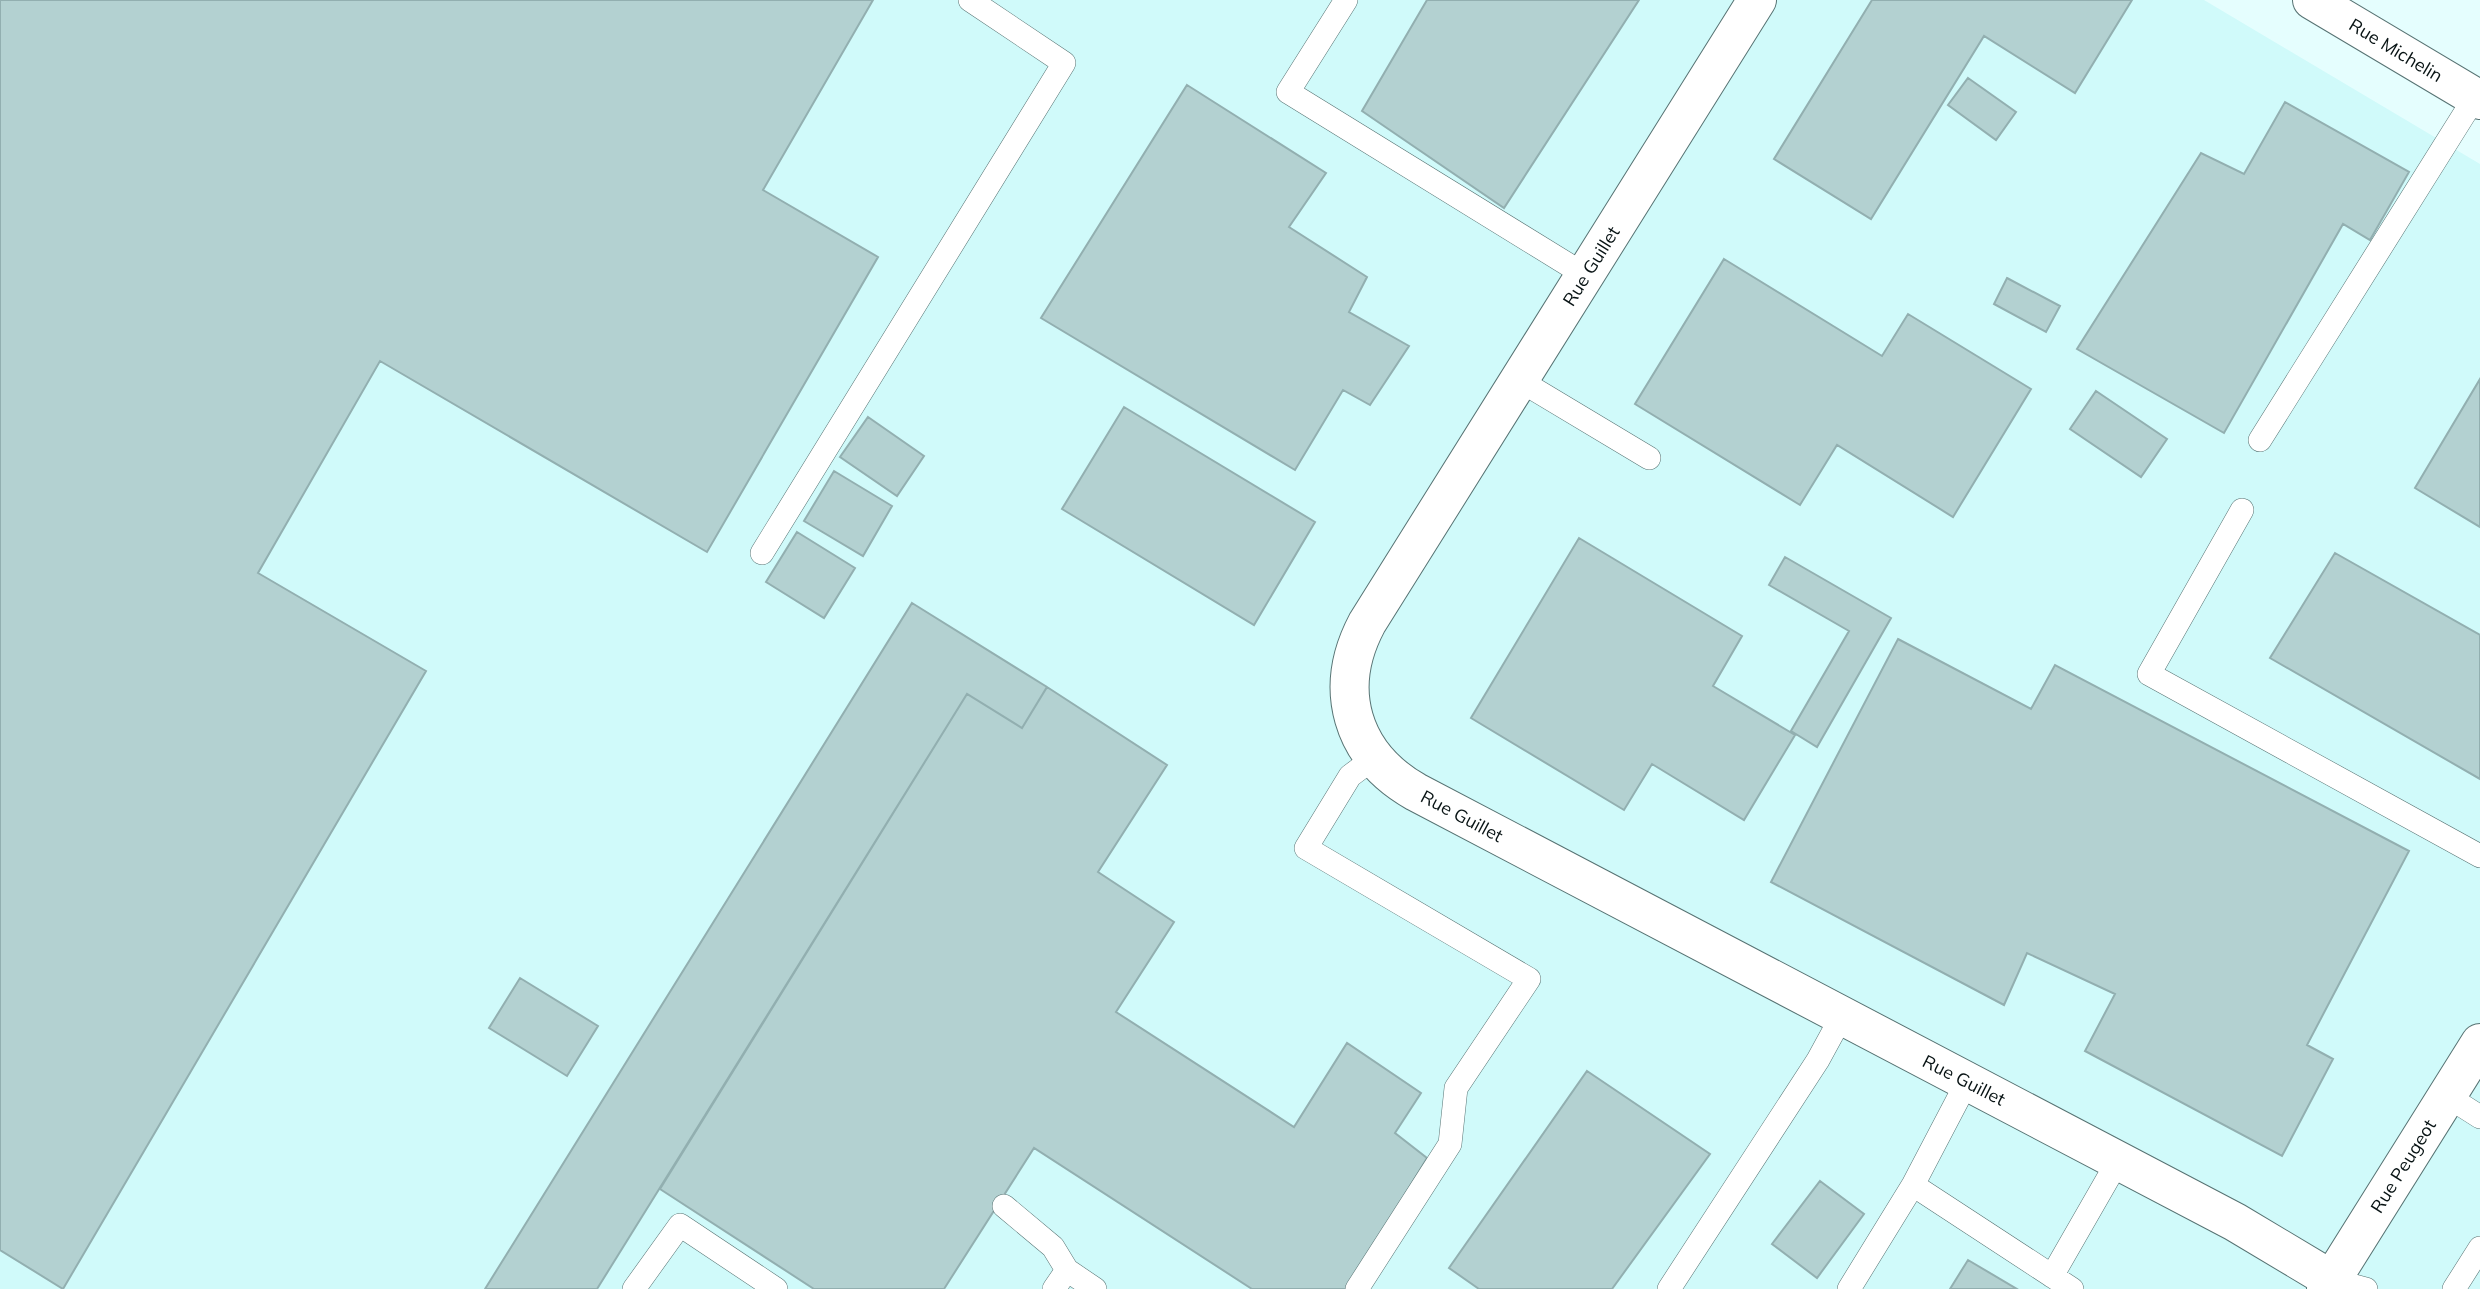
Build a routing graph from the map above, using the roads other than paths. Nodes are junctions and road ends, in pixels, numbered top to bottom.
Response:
1 (970, 0) edge
2 (1346, 0) edge
3 (1757, 0) edge
4 (2312, 0) edge
5 (2477, 99) edge
6 (1585, 275) junction
7 (1519, 380) junction
8 (2260, 440) dead end
9 (1649, 458) dead end
10 (2242, 510) dead end
11 (762, 553) dead end
12 (1374, 758) junction
13 (2480, 856) edge
14 (1842, 1016) junction
15 (2480, 1043) edge
16 (1967, 1082) junction
17 (2447, 1096) junction
18 (2480, 1117) edge
19 (2118, 1161) junction
20 (1913, 1185) junction
21 (1004, 1206) dead end
22 (2480, 1248) edge
23 (2052, 1276) junction
24 (1060, 1280) edge
25 (2341, 1286) edge
26 (634, 1289) edge
27 (776, 1289) edge
28 (1095, 1289) edge
29 (1357, 1289) edge
30 (1669, 1289) edge
31 (1849, 1289) edge
32 (2073, 1289) edge
33 (2454, 1289) edge

1 - 11 lane
2 - 6 lane
3 - 6 street, Rue Guillet
4 - 5 street, Rue Michelin
5 - 8 lane
6 - 7 street, Rue Guillet
7 - 9 lane
7 - 12 street, Rue Guillet
10 - 13 lane
12 - 14 street, Rue Guillet
12 - 29 lane
14 - 16 street, Rue Guillet
14 - 30 lane
15 - 17 street, Rue Peugeot
16 - 19 street, Rue Guillet
16 - 20 lane
17 - 18 lane
17 - 25 street, Rue Peugeot
19 - 23 lane
19 - 25 street, Rue Guillet
20 - 23 lane
20 - 31 lane
21 - 24 lane
22 - 33 lane
23 - 32 lane
24 - 28 lane
26 - 27 lane

